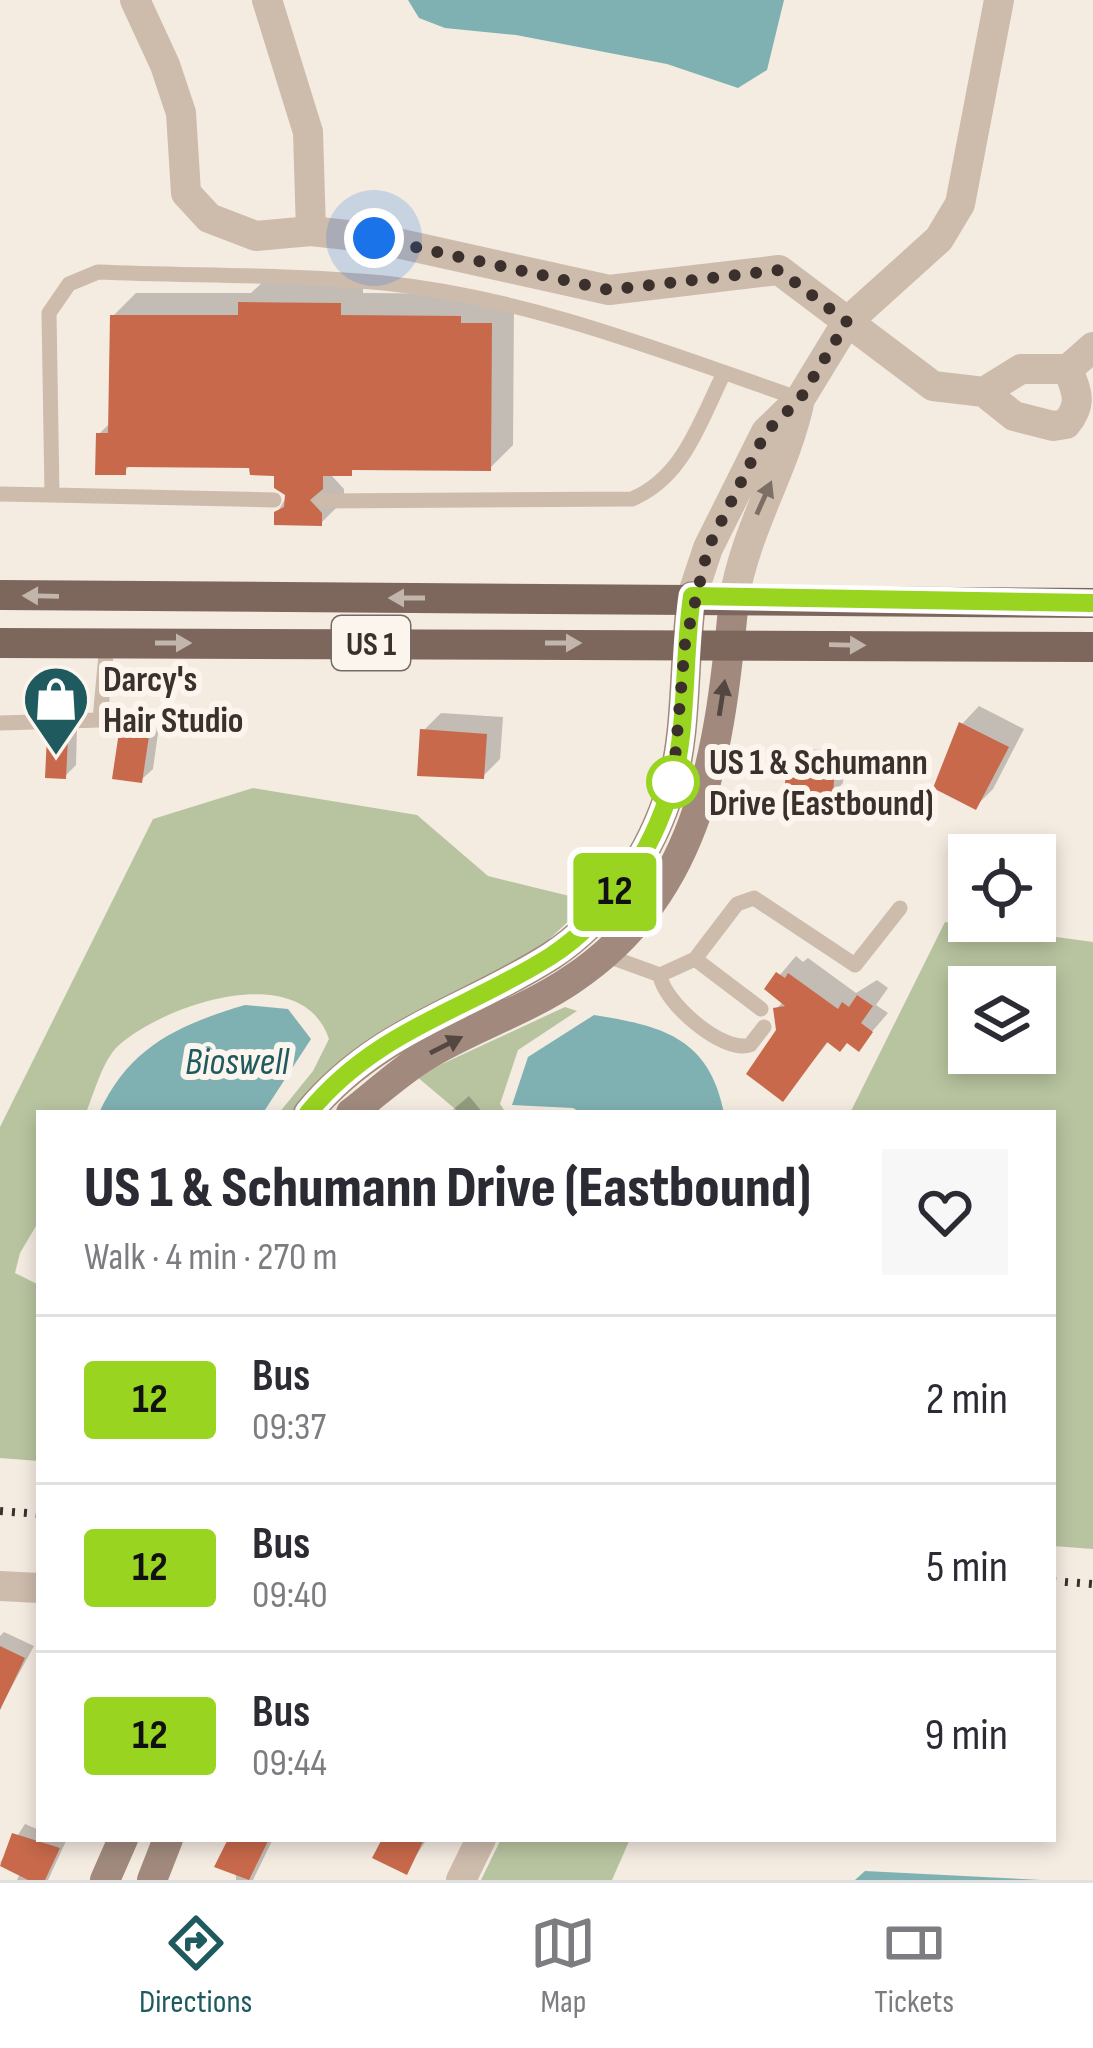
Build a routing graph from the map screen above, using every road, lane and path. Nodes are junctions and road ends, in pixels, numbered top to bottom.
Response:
1 (135, 0) edge
2 (267, 0) edge
3 (999, 0) edge
4 (311, 230) junction
5 (847, 322) junction
6 (1093, 346) edge
7 (1068, 369) junction
8 (724, 373) junction
9 (984, 392) junction
10 (800, 399) junction
11 (0, 494) edge
12 (52, 495) junction
13 (274, 500) dead end
14 (322, 501) dead end
15 (0, 595) edge
16 (692, 596) junction
17 (734, 598) junction
18 (1093, 603) edge
19 (0, 643) edge
20 (107, 643) junction
21 (685, 644) junction
22 (730, 644) junction
23 (1093, 647) edge
24 (0, 723) edge
25 (900, 908) dead end
26 (572, 940) junction
27 (606, 956) junction
28 (695, 958) junction
29 (660, 975) junction
30 (311, 1110) edge
31 (355, 1110) edge
32 (0, 1586) edge
33 (36, 1588) edge
34 (122, 1842) edge
35 (480, 1842) edge
36 (160, 1860) edge
37 (105, 1880) edge
38 (461, 1880) edge

1 - 4 street
2 - 4 street
3 - 5 street
4 - 5 street
5 - 9 street
5 - 10 street
6 - 7 street
7 - 9 street
7 - 9 street
8 - 10 lane
8 - 12 lane
8 - 14 lane
10 - 16 street
17 -> 10 street
11 - 12 lane
12 - 13 lane
16 -> 15 main road, US 1
16 - 17 main road, US 1
16 - 21 street
17 - 18 main road, US 1
17 - 22 street
19 - 20 main road, US 1
20 -> 21 main road, US 1
20 - 24 lane
21 - 22 main road, US 1
21 - 26 street
22 -> 23 main road, US 1
27 -> 22 street
25 - 28 lane
26 - 27 lane
26 - 30 street
27 - 29 lane
31 -> 27 street
28 - 29 lane
28 - 29 lane
32 - 33 street
34 - 36 street
34 - 37 street
35 - 38 street

